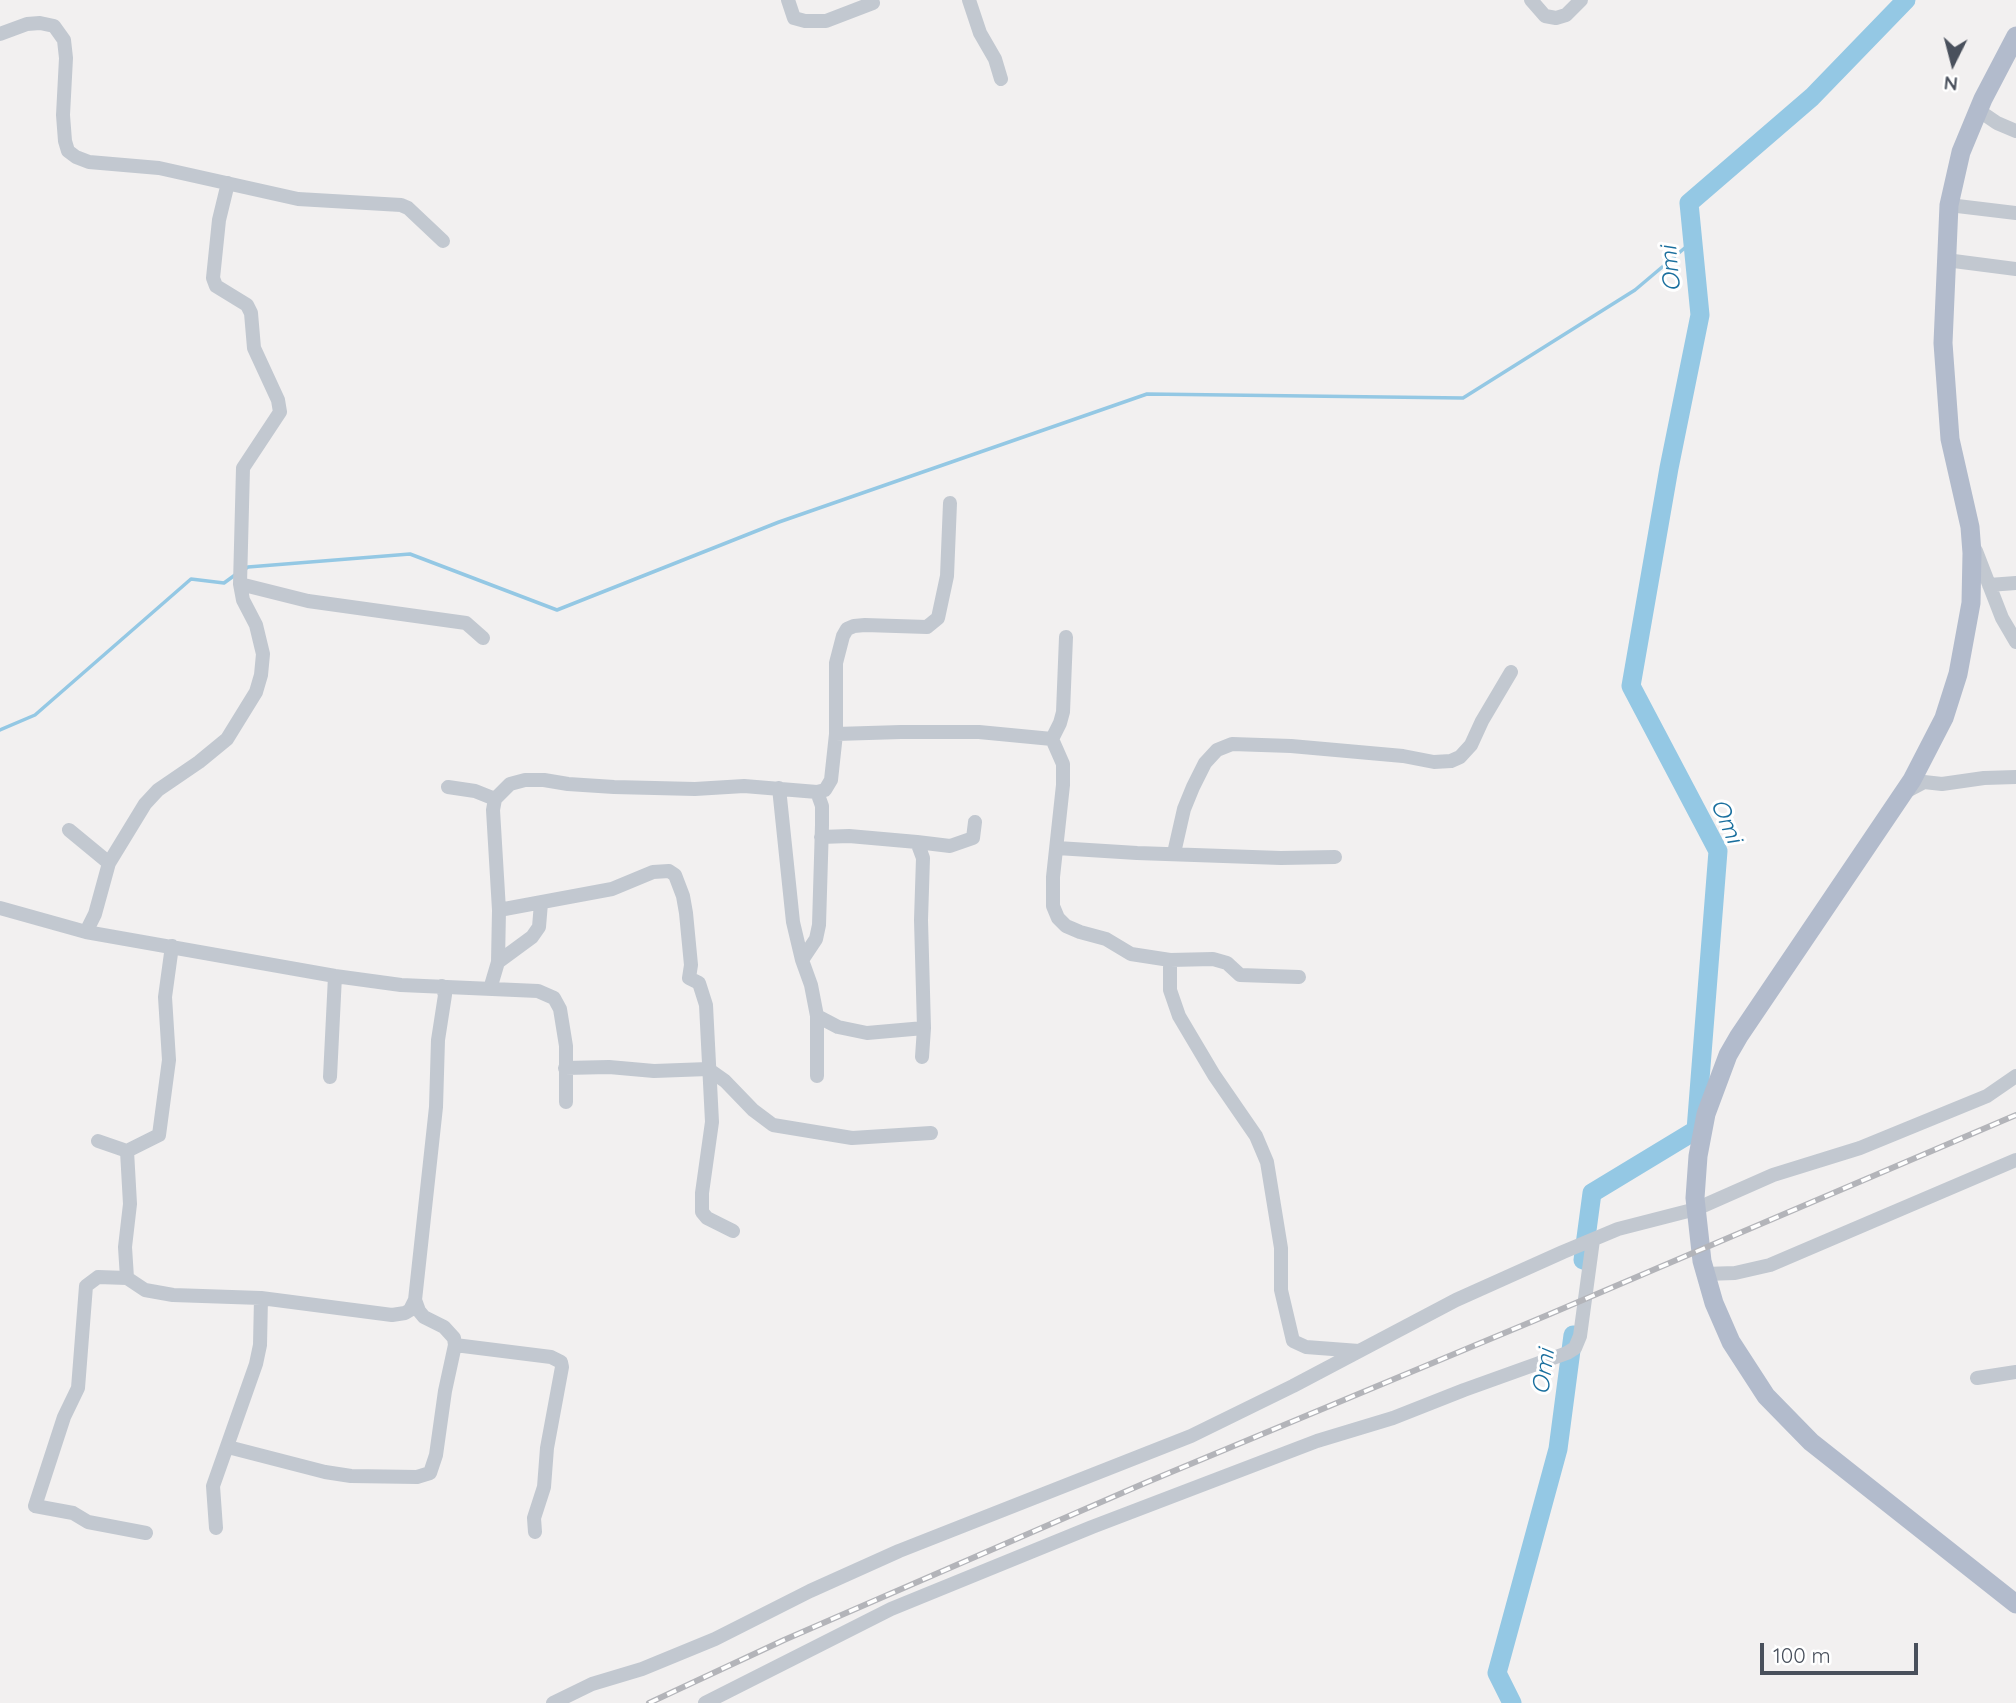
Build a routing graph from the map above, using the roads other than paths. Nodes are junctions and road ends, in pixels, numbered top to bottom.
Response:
1 (788, 0) edge
2 (970, 0) edge
3 (1531, 0) edge
4 (1581, 0) edge
5 (873, 3) dead end
6 (0, 34) edge
7 (2016, 36) edge
8 (1001, 79) dead end
9 (1979, 110) junction
10 (2016, 131) edge
11 (228, 183) junction
12 (1949, 205) junction
13 (2016, 213) edge
14 (443, 241) dead end
15 (1946, 260) junction
16 (2016, 269) edge
17 (950, 503) dead end
18 (1970, 527) junction
19 (2016, 583) edge
20 (240, 584) junction
21 (1989, 585) junction
22 (1066, 637) dead end
23 (483, 638) dead end
24 (2016, 642) edge
25 (1511, 672) dead end
26 (836, 734) junction
27 (1052, 739) junction
28 (2016, 777) edge
29 (448, 787) dead end
30 (779, 788) junction
31 (817, 792) junction
32 (1904, 792) junction
33 (495, 799) junction
34 (975, 822) dead end
35 (69, 830) dead end
36 (821, 837) junction
37 (917, 842) junction
38 (1057, 848) junction
39 (1174, 853) junction
40 (1335, 857) dead end
41 (109, 863) junction
42 (541, 903) junction
43 (0, 908) edge
44 (499, 909) junction
45 (86, 932) junction
46 (172, 946) junction
47 (802, 960) junction
48 (1170, 960) junction
49 (498, 962) junction
50 (335, 976) junction
51 (1299, 977) dead end
52 (442, 986) junction
53 (490, 989) junction
54 (817, 1016) junction
55 (924, 1028) junction
56 (922, 1057) dead end
57 (565, 1068) junction
58 (708, 1069) junction
59 (817, 1076) dead end
60 (2016, 1076) edge
61 (330, 1077) dead end
62 (566, 1102) dead end
63 (931, 1133) dead end
64 (98, 1141) dead end
65 (127, 1151) junction
66 (2016, 1160) edge
67 (1696, 1209) junction
68 (733, 1231) dead end
69 (1593, 1240) junction
70 (1705, 1274) junction
71 (127, 1278) junction
72 (261, 1298) junction
73 (415, 1300) junction
74 (455, 1345) junction
75 (1360, 1351) junction
76 (2016, 1372) edge
77 (1977, 1378) dead end
78 (228, 1447) junction
79 (216, 1528) dead end
80 (146, 1532) dead end
81 (534, 1532) dead end
82 (2016, 1604) edge
83 (552, 1703) edge
84 (705, 1703) edge

1 - 5 street
2 - 8 street
3 - 4 street
6 - 11 street
7 - 9 main road
9 - 10 street
9 - 12 main road
11 - 14 street
11 - 20 street
12 - 13 street
12 - 15 main road
15 - 16 street
15 - 18 main road
17 - 26 street
18 - 21 street
18 - 32 main road
19 - 21 street
20 - 23 street
20 - 41 street
21 - 24 street
22 - 27 street
25 - 39 street
26 - 27 street
26 - 31 street
27 - 38 street
28 - 32 street
29 - 33 street
30 - 31 street
30 - 33 street
30 - 47 street
31 - 36 street
32 - 67 main road
33 - 44 street
34 - 37 street
35 - 41 street
36 - 37 street
36 - 47 street
37 - 55 street
38 - 39 street
38 - 48 street
39 - 40 street
41 - 45 street
42 - 44 street
42 - 49 street
42 - 58 street
43 - 45 street
44 - 49 street
45 - 46 street
46 - 50 street
46 - 65 street
47 - 54 street
48 - 51 street
48 - 75 street
49 - 53 street
50 - 52 street
50 - 61 street
52 - 53 street
52 - 73 street
53 - 57 street
54 - 55 street
54 - 59 street
55 - 56 street
57 - 58 street
57 - 62 street
58 - 63 street
58 - 68 street
60 - 67 street
64 - 65 street
65 - 71 street
66 - 70 street
67 - 69 street
67 - 70 main road
69 - 75 street
69 - 84 street
70 - 82 main road
71 - 72 street
71 - 80 street
72 - 73 street
72 - 78 street
73 - 74 street
74 - 78 street
74 - 81 street
75 - 83 street
76 - 77 street
78 - 79 street

